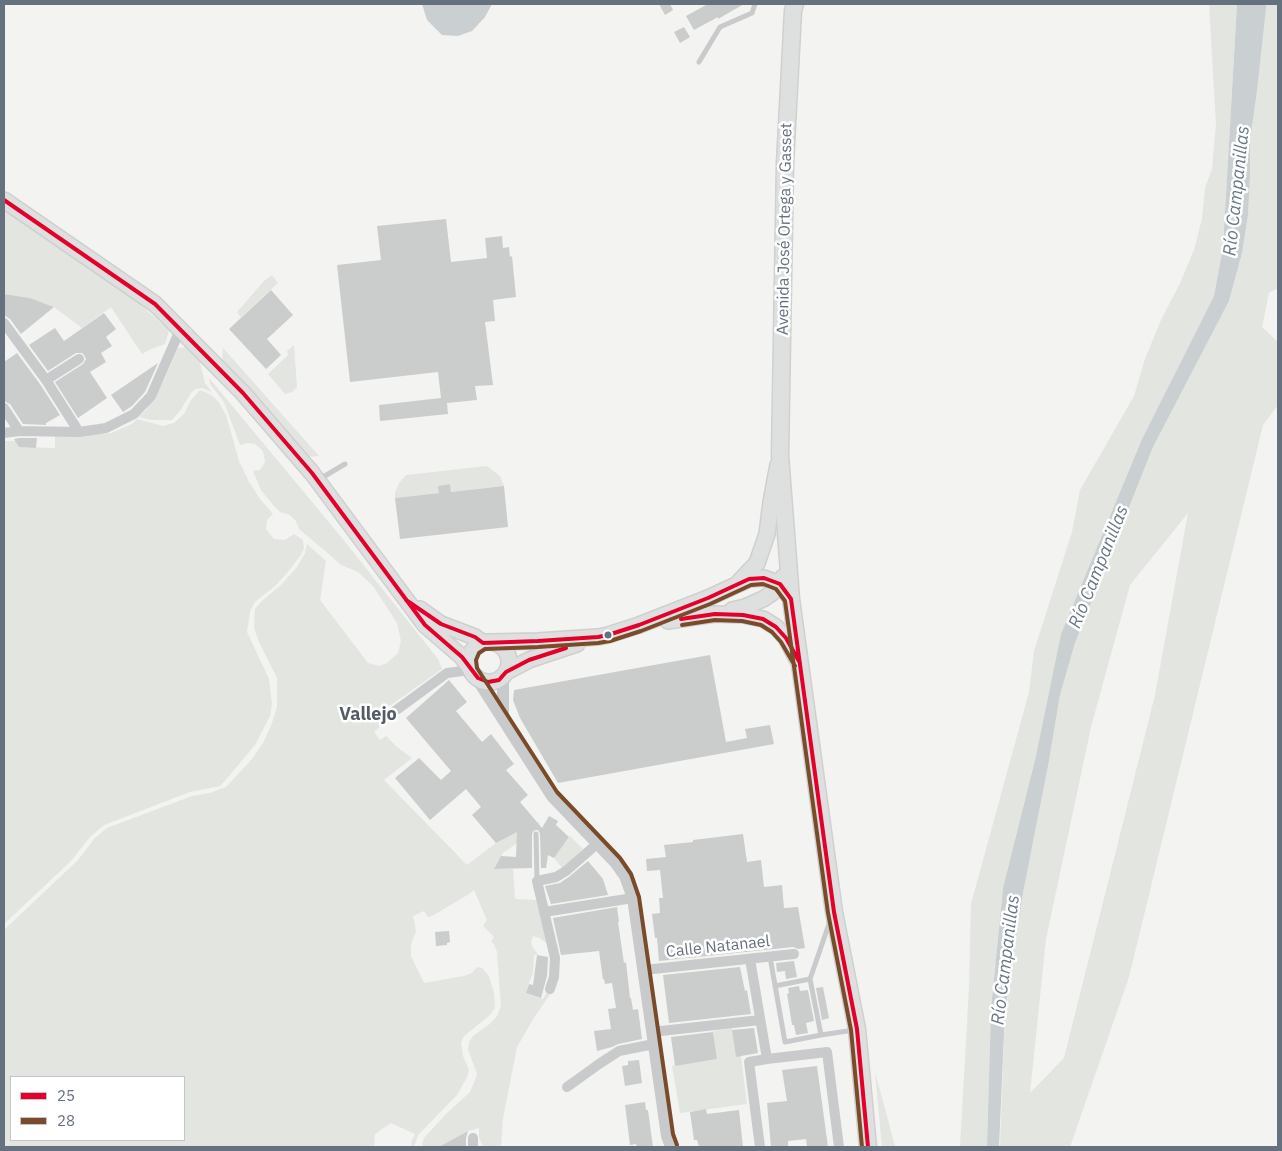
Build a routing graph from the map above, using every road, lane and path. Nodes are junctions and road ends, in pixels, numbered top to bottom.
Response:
1 (755, 4) edge
2 (795, 4) edge
3 (699, 62) dead end
4 (4, 200) edge
5 (4, 323) edge
6 (180, 330) junction
7 (79, 360) dead end
8 (46, 380) junction
9 (4, 408) edge
10 (19, 432) junction
11 (79, 432) junction
12 (4, 433) edge
13 (780, 455) junction
14 (345, 464) dead end
15 (318, 480) junction
16 (787, 564) junction
17 (738, 584) junction
18 (780, 584) junction
19 (790, 599) junction
20 (406, 600) junction
21 (715, 614) junction
22 (639, 625) junction
23 (598, 637) junction
24 (487, 642) junction
25 (800, 663) junction
26 (472, 672) junction
27 (505, 674) junction
28 (391, 714) dead end
29 (503, 718) junction
30 (536, 834) dead end
31 (598, 843) junction
32 (537, 881) junction
33 (633, 898) junction
34 (544, 912) junction
35 (834, 912) junction
36 (794, 954) dead end
37 (770, 957) junction
38 (750, 959) junction
39 (644, 970) junction
40 (810, 979) junction
41 (775, 986) junction
42 (550, 989) dead end
43 (760, 1020) junction
44 (857, 1030) junction
45 (821, 1035) junction
46 (653, 1038) junction
47 (767, 1059) junction
48 (567, 1087) dead end
49 (671, 1147) edge
50 (760, 1147) edge
51 (839, 1147) edge
52 (868, 1147) edge

1 - 3 lane
2 - 13 main road, Avenida José Ortega y Gasset
4 - 6 main road
5 - 8 street
6 - 11 street
6 - 15 main road
7 - 8 street
8 - 11 street
9 - 10 street
10 - 11 street
10 - 12 street
13 - 16 main road, Avenida José Ortega y Gasset
13 - 17 main road, Avenida José Ortega y Gasset
14 - 15 lane
15 - 20 main road
16 - 18 main road
16 - 19 main road, Avenida José Ortega y Gasset
17 - 18 main road
17 - 22 main road
18 - 19 main road
18 - 21 main road
19 - 25 main road, Avenida José Ortega y Gasset
20 - 24 main road
20 - 26 main road
21 - 22 main road
21 - 25 main road
22 - 23 main road
23 - 24 main road
23 - 27 main road
24 - 26 main road
24 - 27 main road
25 - 35 main road, Avenida José Ortega y Gasset
26 - 27 main road
26 - 28 street
26 - 29 street
27 - 29 street
29 - 31 street
30 - 32 lane
31 - 32 street
31 - 33 street
32 - 34 street
33 - 34 street
33 - 39 street
34 - 42 street
35 - 40 lane
35 - 44 main road, Avenida José Ortega y Gasset
36 - 37 street, Calle Natanael
37 - 38 street, Calle Natanael
37 - 41 lane
38 - 39 street, Calle Natanael
38 - 43 street
39 - 46 street
40 - 41 lane
40 - 45 lane
41 - 45 lane
43 - 46 street
43 - 47 street
44 - 45 lane
44 - 52 main road, Avenida José Ortega y Gasset
46 - 48 street
46 - 49 street
47 - 50 street
47 - 51 street

